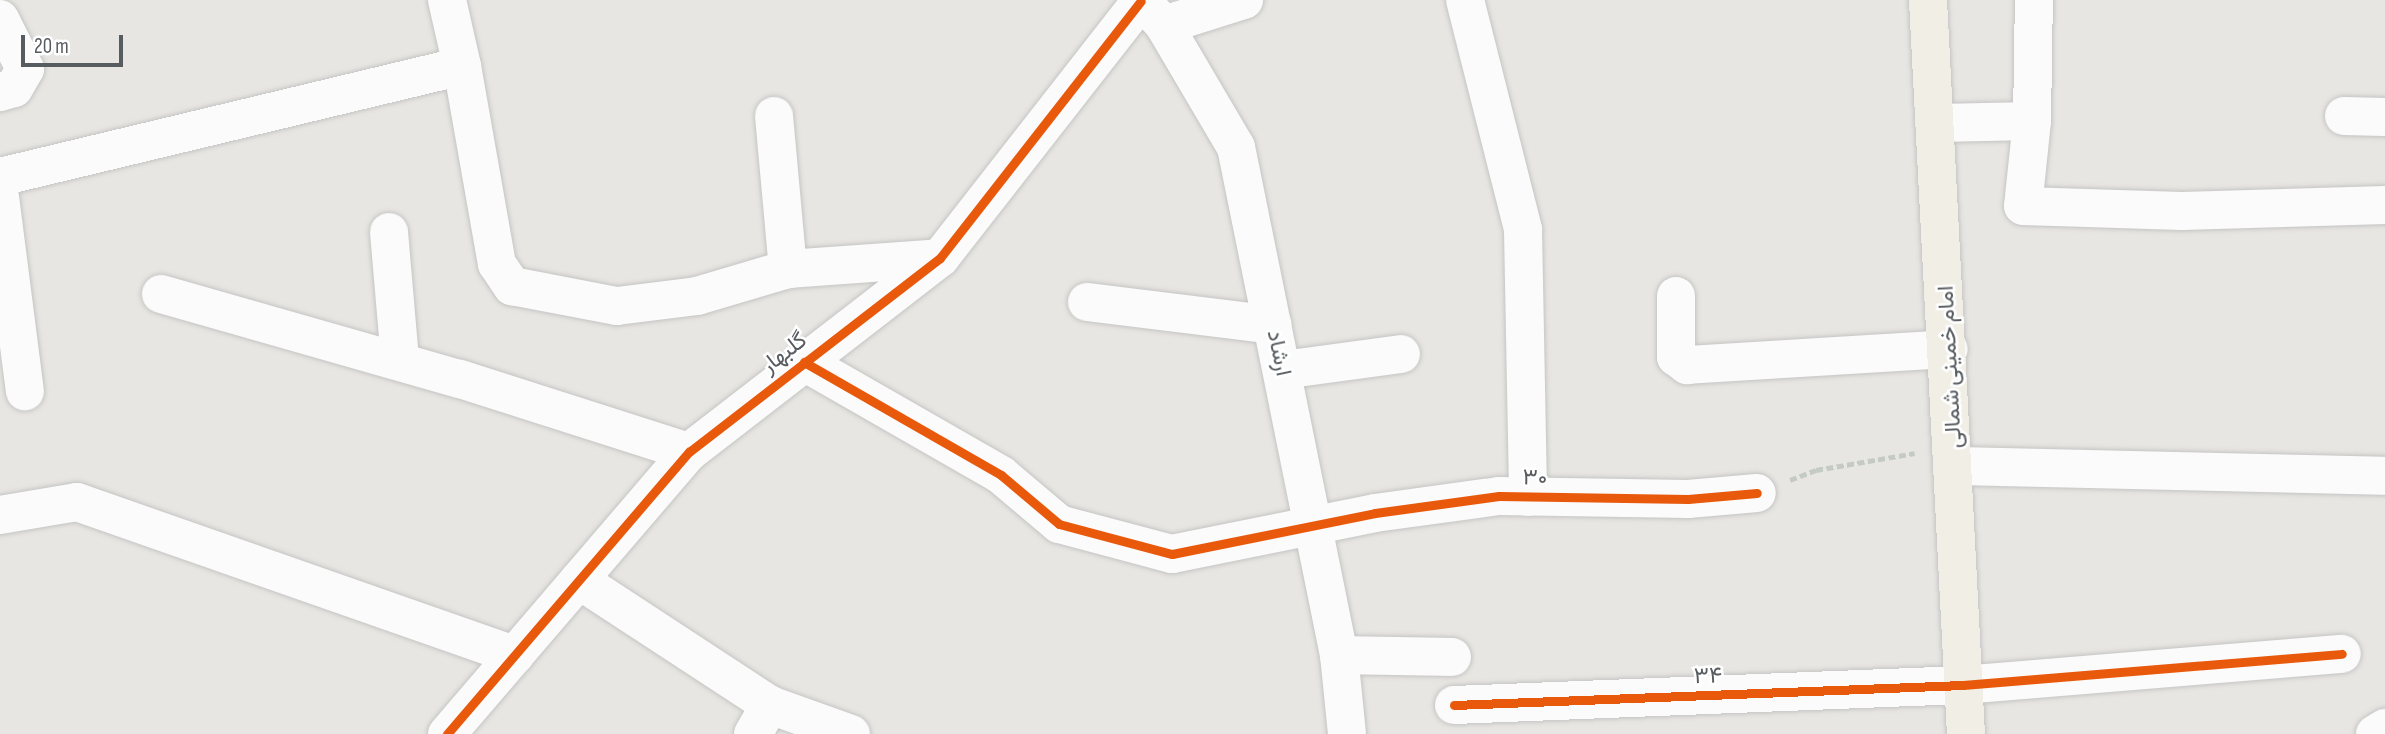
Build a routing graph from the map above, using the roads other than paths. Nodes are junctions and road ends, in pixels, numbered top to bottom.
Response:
1 (447, 0) edge
2 (1244, 0) edge
3 (1465, 0) edge
4 (1928, 0) edge
5 (2034, 0) edge
6 (1149, 9) edge
7 (0, 19) edge
8 (462, 66) junction
9 (0, 92) edge
10 (774, 116) dead end
11 (2344, 117) dead end
12 (2385, 117) edge
13 (2032, 121) junction
14 (1937, 123) junction
15 (0, 177) edge
16 (0, 197) edge
17 (2385, 205) edge
18 (389, 232) dead end
19 (940, 258) junction
20 (788, 270) junction
21 (161, 295) dead end
22 (1676, 296) dead end
23 (1087, 302) dead end
24 (1273, 325) junction
25 (1949, 349) junction
26 (1401, 354) dead end
27 (400, 361) junction
28 (804, 362) junction
29 (1283, 370) junction
30 (25, 391) dead end
31 (689, 452) junction
32 (1954, 456) junction
33 (2385, 476) edge
34 (1757, 493) road end
35 (1528, 497) junction
36 (0, 515) edge
37 (1315, 527) junction
38 (579, 580) junction
39 (1339, 654) junction
40 (2342, 654) dead end
41 (515, 655) junction
42 (1451, 657) dead end
43 (1963, 685) junction
44 (1454, 705) dead end
45 (761, 719) edge
46 (2385, 728) edge
47 (447, 734) edge
48 (850, 734) edge
49 (1347, 734) edge
50 (1966, 734) edge
51 (2375, 734) edge

1 - 8 street
2 - 6 street
3 - 35 street
4 - 14 main road, امام خمینی شمالی
5 - 13 street
6 - 19 street, گلبهار
6 - 24 street, ارشاد
7 - 9 street
8 - 15 street
8 - 20 street
10 - 20 street
11 - 12 street
13 - 14 street
13 - 17 street
14 - 25 main road, امام خمینی شمالی
16 - 30 street
18 - 27 street
19 - 20 street
19 - 28 street, گلبهار
21 - 27 street
22 - 25 street
23 - 24 street
24 - 29 street, ارشاد
25 - 32 main road, امام خمینی شمالی
26 - 29 street
27 - 31 street
28 - 31 street, گلبهار
28 - 37 street, ۳۰
29 - 37 street, ارشاد
31 - 38 street, گلبهار
32 - 33 street
32 - 43 main road, امام خمینی شمالی
34 - 35 street, ۳۰
35 - 37 street, ۳۰
36 - 41 street
37 - 39 street, ارشاد
38 - 41 street, گلبهار
38 - 45 street
39 - 42 street
39 - 49 street, ارشاد
40 - 43 street, ۳۴
41 - 47 street, گلبهار
43 - 44 street, ۳۴
43 - 50 main road, امام خمینی شمالی
45 - 48 street
46 - 51 street

